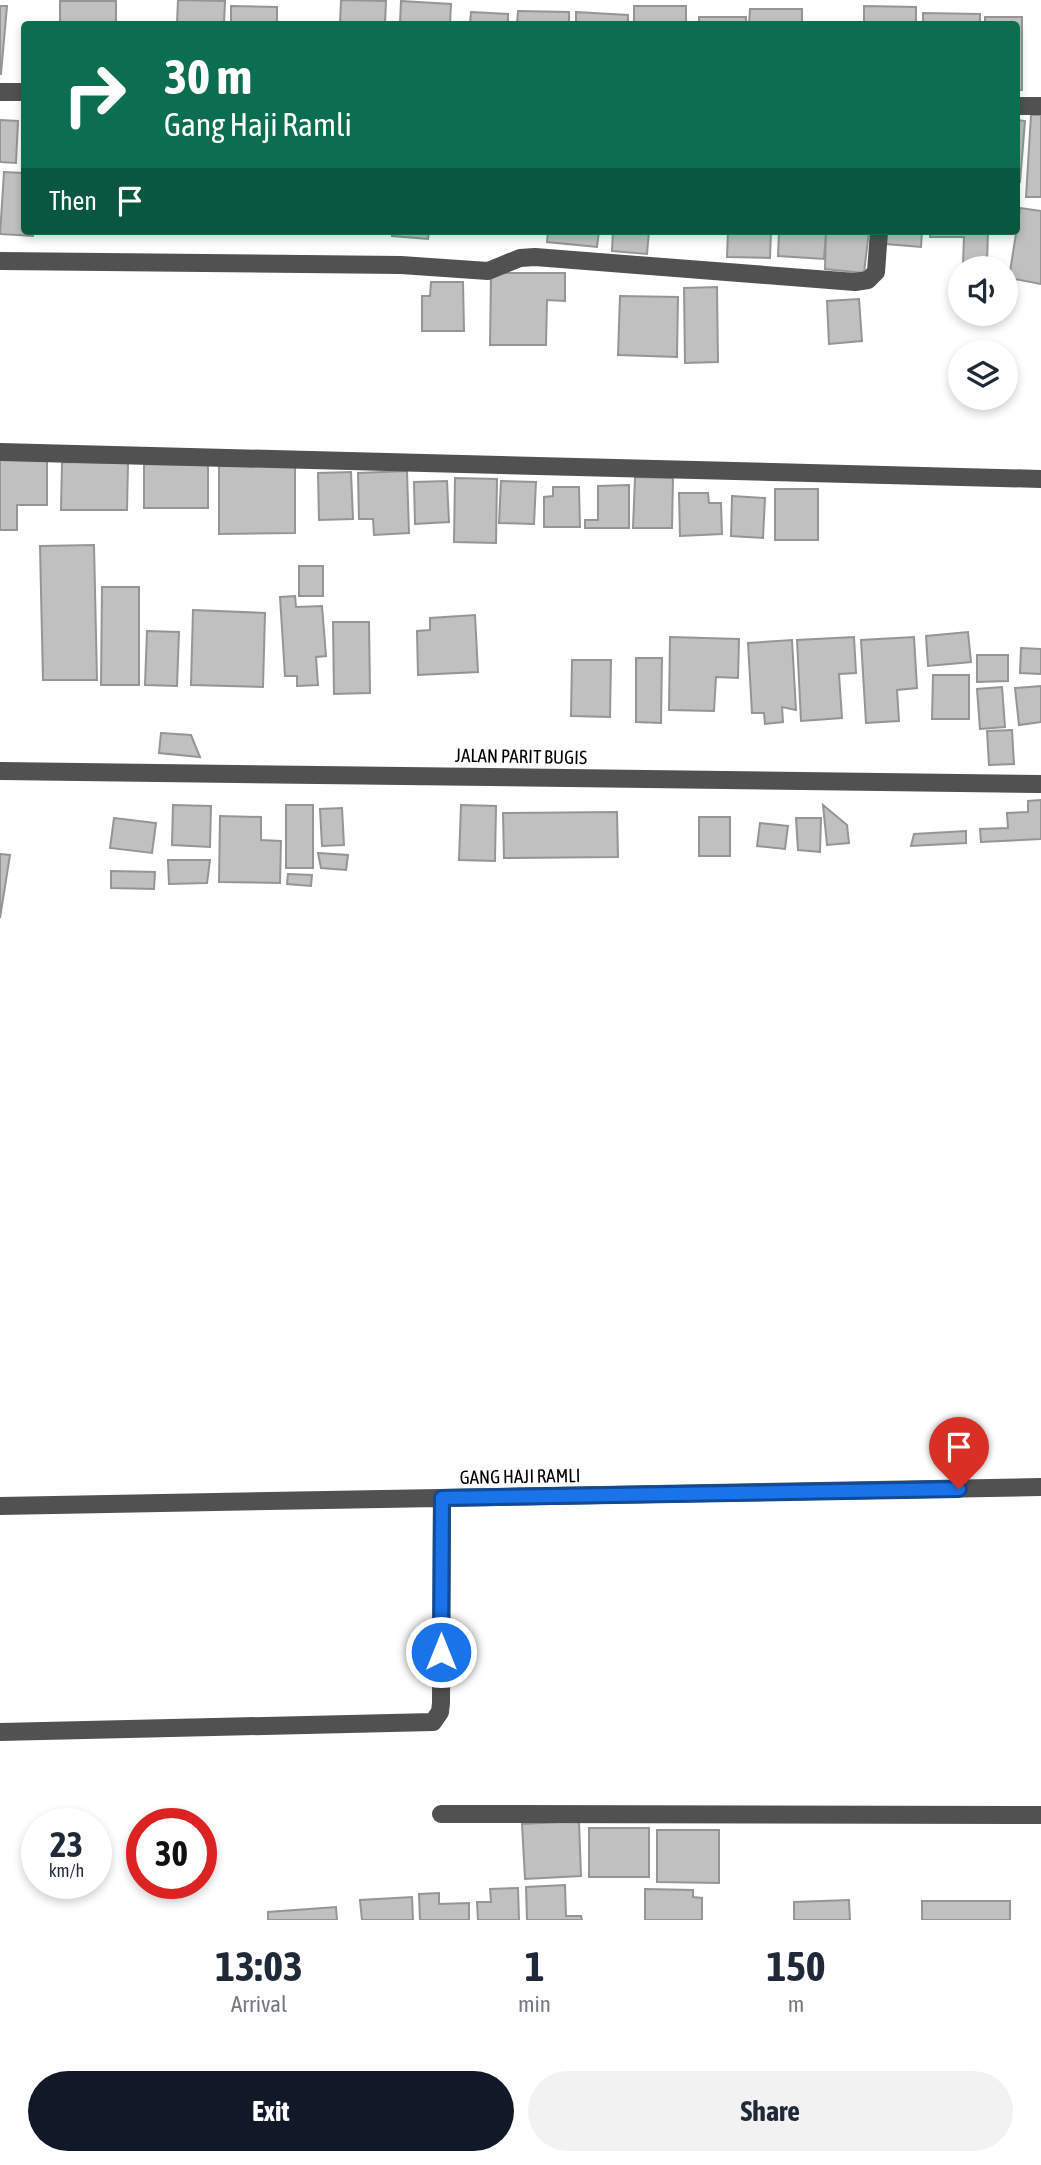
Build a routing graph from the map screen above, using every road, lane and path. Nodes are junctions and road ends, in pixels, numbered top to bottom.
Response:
1 (0, 92) edge
2 (21, 92) edge
3 (1020, 106) edge
4 (1041, 106) edge
5 (879, 235) edge
6 (0, 261) edge
7 (0, 452) edge
8 (1041, 479) edge
9 (0, 771) edge
10 (1041, 784) edge
11 (1041, 1488) edge
12 (442, 1498) junction
13 (0, 1506) edge
14 (0, 1732) edge
15 (441, 1814) dead end
16 (1041, 1815) edge

1 - 2 street
3 - 4 street
5 - 6 street
7 - 8 street
9 - 10 street, JALAN PARIT BUGIS
11 - 12 street, GANG HAJI RAMLI
12 - 13 street, GANG HAJI RAMLI
12 - 14 street
15 - 16 street

